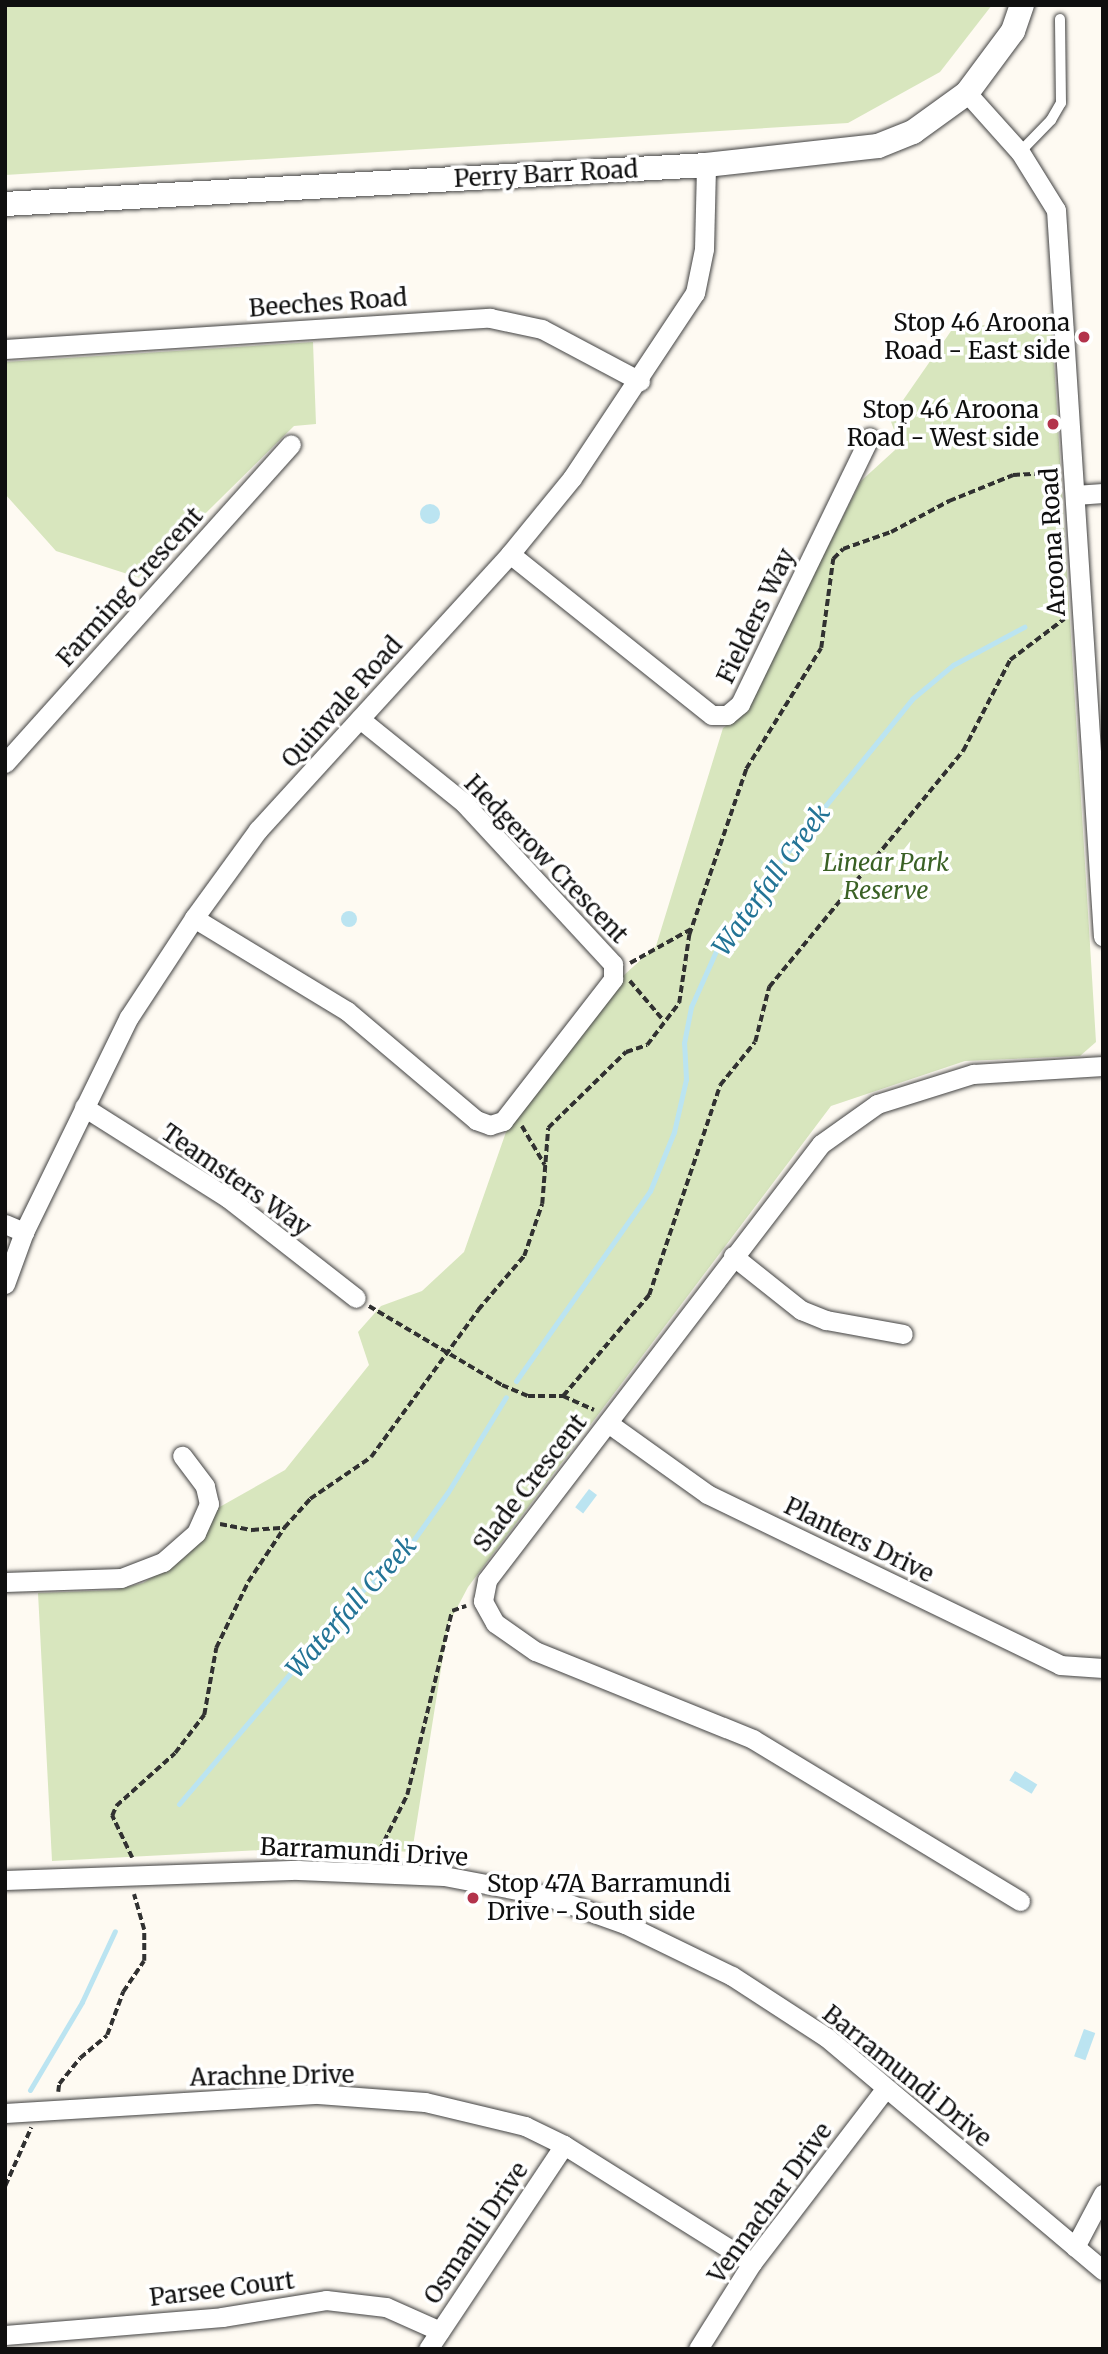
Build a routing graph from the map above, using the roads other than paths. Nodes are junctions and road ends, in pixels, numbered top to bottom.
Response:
1 (1022, 5) edge
2 (1060, 19) dead end
3 (967, 93) junction
4 (1020, 152) junction
5 (705, 165) junction
6 (5, 204) edge
7 (5, 349) edge
8 (639, 381) junction
9 (869, 438) dead end
10 (291, 444) dead end
11 (1103, 493) edge
12 (1075, 495) junction
13 (510, 554) junction
14 (1095, 706) edge
15 (360, 719) junction
16 (5, 763) edge
17 (194, 918) junction
18 (1102, 921) edge
19 (1103, 936) edge
20 (1103, 1066) edge
21 (84, 1107) junction
22 (5, 1224) edge
23 (24, 1232) junction
24 (733, 1256) junction
25 (5, 1284) edge
26 (356, 1298) road end
27 (903, 1334) dead end
28 (608, 1423) junction
29 (182, 1456) dead end
30 (5, 1582) edge
31 (1103, 1668) edge
32 (5, 1880) edge
33 (1020, 1901) dead end
34 (885, 2089) junction
35 (5, 2113) edge
36 (564, 2145) junction
37 (1103, 2193) edge
38 (1075, 2247) junction
39 (752, 2263) junction
40 (1103, 2270) edge
41 (440, 2331) junction
42 (5, 2335) edge
43 (428, 2349) edge
44 (698, 2349) edge

1 - 3 street, Perry Barr Road
2 - 4 lane
3 - 4 street, Aroona Road
3 - 5 street, Perry Barr Road
4 - 12 street, Aroona Road
5 - 6 street, Perry Barr Road
5 - 8 street, Quinvale Road
7 - 8 street, Beeches Road
8 - 13 street, Quinvale Road
9 - 13 street, Fielders Way
10 - 16 street, Farming Crescent
11 - 12 street
12 - 14 street, Aroona Road
13 - 15 street, Quinvale Road
14 - 18 street, Aroona Road
15 - 17 street, Quinvale Road
15 - 17 street, Hedgerow Crescent
17 - 21 street, Quinvale Road
18 - 19 street, Aroona Road
20 - 24 street, Slade Crescent
21 - 23 street, Quinvale Road
21 - 26 street, Teamsters Way
22 - 23 street
23 - 25 street, Quinvale Road
24 - 27 street
24 - 28 street, Slade Crescent
28 - 31 street, Planters Drive
28 - 33 street, Slade Crescent
29 - 30 street
32 - 34 street, Barramundi Drive
34 - 38 street, Barramundi Drive
34 - 39 street, Vennachar Drive
35 - 36 street, Arachne Drive
36 - 39 street, Arachne Drive
36 - 41 street, Osmanli Drive
37 - 38 street
38 - 40 street, Barramundi Drive
39 - 44 street, Vennachar Drive
41 - 42 street, Parsee Court
41 - 43 street, Osmanli Drive

